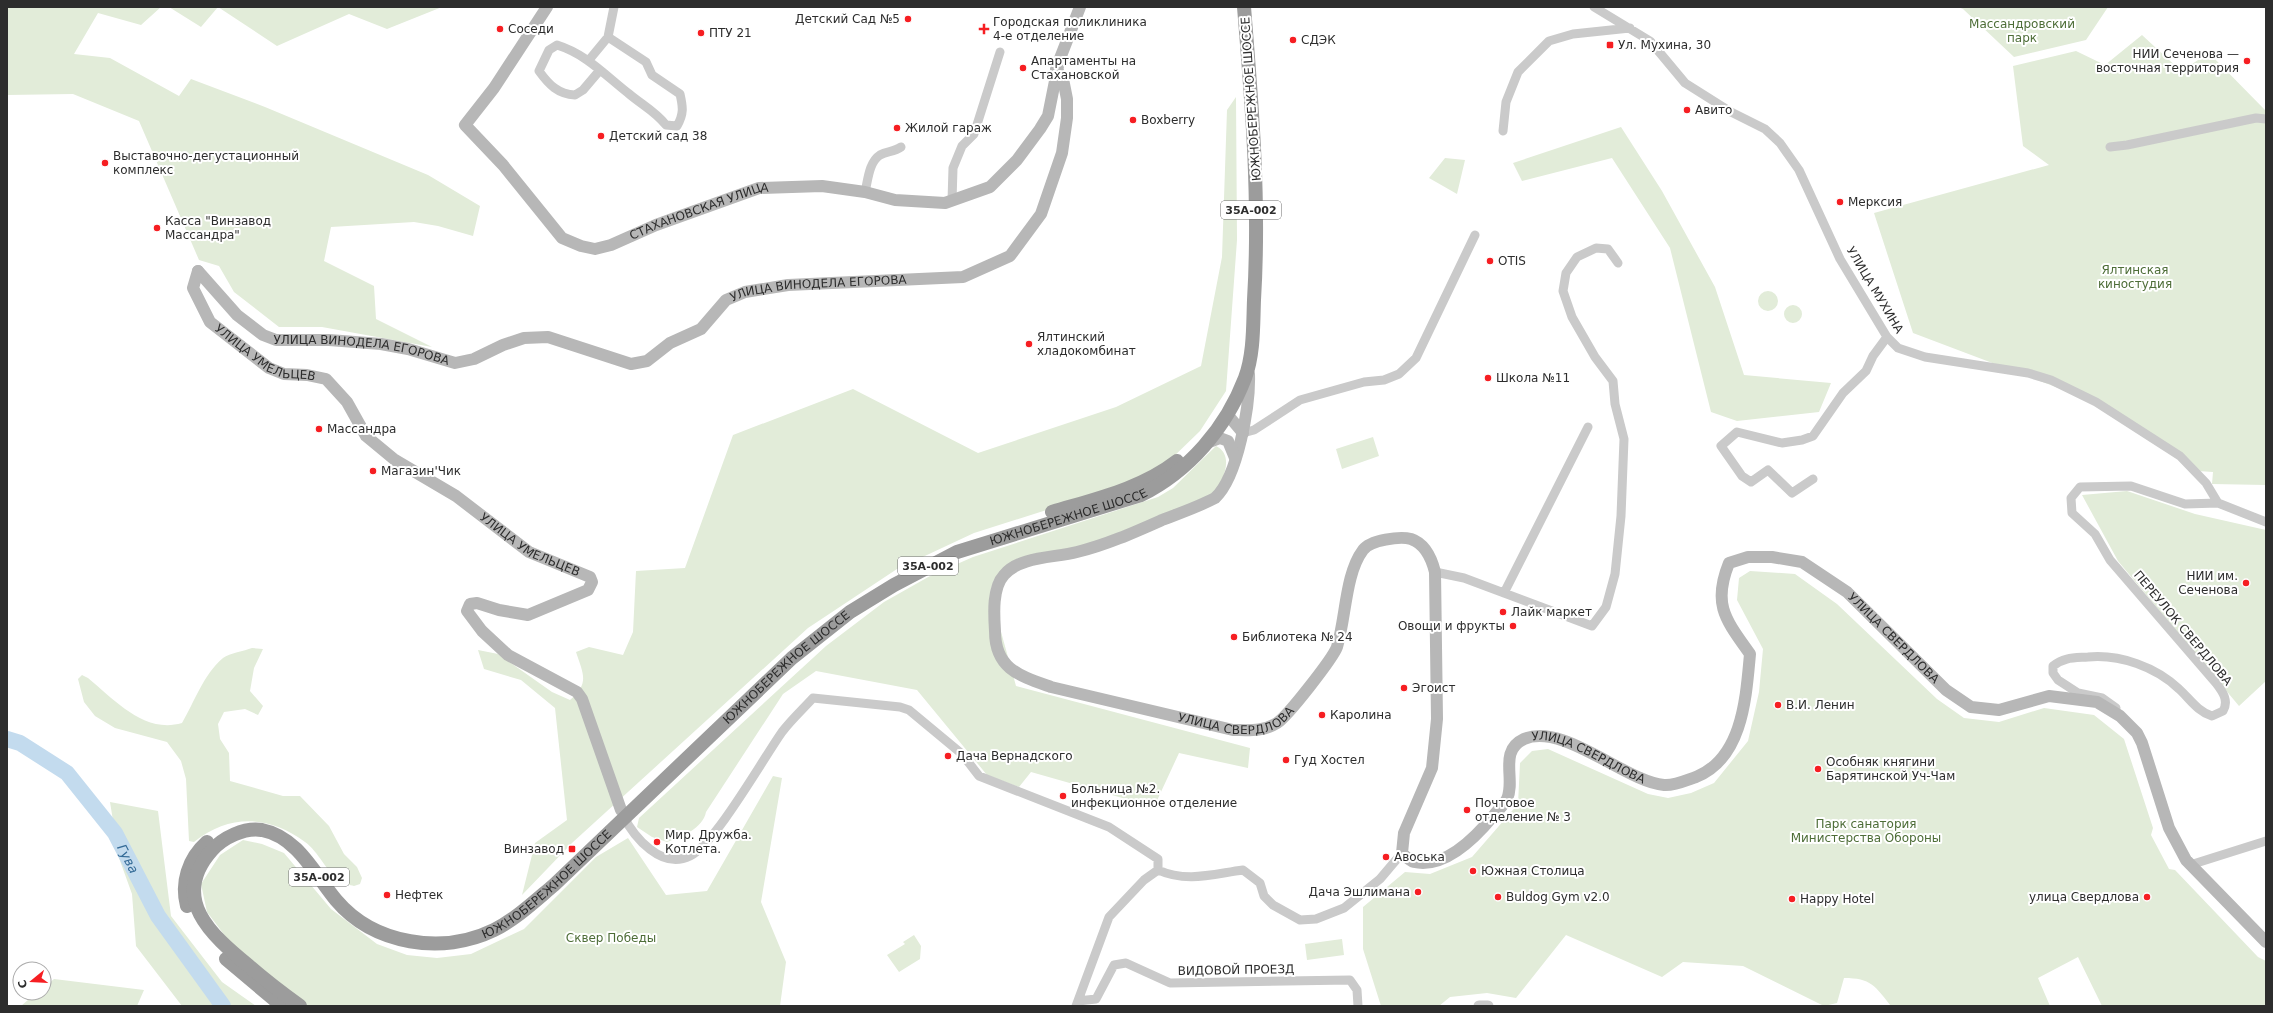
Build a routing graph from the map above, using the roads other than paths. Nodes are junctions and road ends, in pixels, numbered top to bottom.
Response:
1 (547, 7) edge
2 (614, 7) edge
3 (1080, 7) edge
4 (1238, 7) edge
5 (1244, 7) edge
6 (1594, 7) edge
7 (1630, 28) junction
8 (608, 37) junction
9 (1000, 52) dead end
10 (589, 60) junction
11 (1056, 69) junction
12 (600, 70) junction
13 (2266, 119) edge
14 (1502, 131) dead end
15 (901, 147) dead end
16 (2110, 147) dead end
17 (865, 192) junction
18 (952, 201) junction
19 (1475, 235) dead end
20 (1618, 263) dead end
21 (198, 271) joint
22 (1887, 336) junction
23 (1248, 367) junction
24 (1226, 411) junction
25 (1588, 427) dead end
26 (1243, 433) junction
27 (1207, 443) junction
28 (1235, 458) junction
29 (1813, 479) dead end
30 (2218, 503) junction
31 (2266, 522) edge
32 (1436, 572) junction
33 (1504, 593) junction
34 (2120, 716) junction
35 (624, 817) junction
36 (2266, 841) edge
37 (1402, 853) junction
38 (2190, 865) junction
39 (1158, 870) junction
40 (2266, 942) edge
41 (1077, 1003) edge
42 (282, 1006) edge
43 (300, 1006) edge
44 (1358, 1006) edge
45 (1479, 1006) edge
46 (1488, 1006) edge

1 - 17 main road, СТАХАНОВСКАЯ УЛИЦА
2 - 8 street
3 - 11 main road
4 - 24 highway, ЮЖНОБЕРЕЖНОЕ ШОССЕ / 35А-002
5 - 23 highway, ЮЖНОБЕРЕЖНОЕ ШОССЕ / 35А-002
6 - 7 street, УЛИЦА МУХИНА
7 - 14 street
7 - 22 street, УЛИЦА МУХИНА
8 - 10 street
8 - 12 street
9 - 18 street
10 - 12 street
10 - 12 street
11 - 18 main road, СТАХАНОВСКАЯ УЛИЦА
11 - 21 main road, УЛИЦА ВИНОДЕЛА ЕГОРОВА
13 - 16 street
15 - 17 street
17 - 18 main road, СТАХАНОВСКАЯ УЛИЦА
19 - 26 street
20 - 33 street
21 - 35 main road, УЛИЦА УМЕЛЬЦЕВ
22 - 29 street
22 - 30 street, УЛИЦА МУХИНА
23 - 24 highway, ЮЖНОБЕРЕЖНОЕ ШОССЕ / 35А-002
23 - 26 main road, УЛИЦА СВЕРДЛОВА
24 - 26 main road
24 - 27 highway, ЮЖНОБЕРЕЖНОЕ ШОССЕ / 35А-002
24 - 35 highway, ЮЖНОБЕРЕЖНОЕ ШОССЕ / 35А-002
25 - 33 street
26 - 28 main road, УЛИЦА СВЕРДЛОВА
27 - 28 main road
27 - 35 highway, ЮЖНОБЕРЕЖНОЕ ШОССЕ / 35А-002
28 - 32 main road, УЛИЦА СВЕРДЛОВА
30 - 31 street
30 - 34 street, ПЕРЕУЛОК СВЕРДЛОВА
32 - 33 street
32 - 37 main road, УЛИЦА СВЕРДЛОВА
34 - 37 main road, УЛИЦА СВЕРДЛОВА
34 - 38 main road, УЛИЦА СВЕРДЛОВА
35 - 39 street
35 - 42 highway, ЮЖНОБЕРЕЖНОЕ ШОССЕ / 35А-002
35 - 43 highway, ЮЖНОБЕРЕЖНОЕ ШОССЕ / 35А-002
36 - 38 street
37 - 39 street
38 - 40 main road, УЛИЦА СВЕРДЛОВА
39 - 41 street
41 - 44 street, ВИДОВОЙ ПРОЕЗД
45 - 46 street

